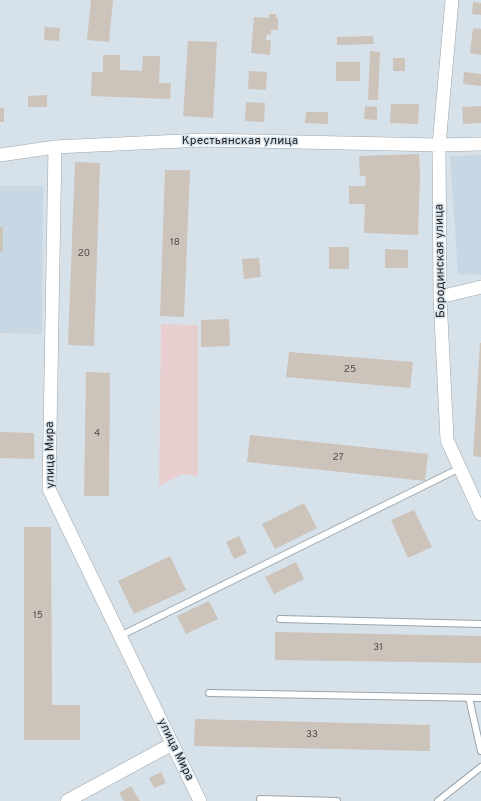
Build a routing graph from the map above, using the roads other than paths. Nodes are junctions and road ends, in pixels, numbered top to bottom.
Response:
1 (452, 0) edge
2 (481, 144) edge
3 (439, 145) junction
4 (55, 147) junction
5 (0, 154) edge
6 (481, 287) edge
7 (440, 297) junction
8 (460, 468) junction
9 (481, 514) edge
10 (280, 619) dead end
11 (481, 624) edge
12 (120, 636) junction
13 (209, 693) dead end
14 (469, 698) junction
15 (481, 698) edge
16 (172, 744) junction
17 (481, 751) edge
18 (481, 767) edge
19 (260, 799) dead end
20 (67, 801) edge
21 (200, 801) edge
22 (337, 801) edge
23 (438, 801) edge

1 - 3 street, Бородинская улица
2 - 3 street, Крестьянская улица
3 - 4 street, Крестьянская улица
3 - 7 street, Бородинская улица
4 - 5 street, Крестьянская улица
4 - 12 street, улица Мира
6 - 7 street
7 - 8 street, Бородинская улица
8 - 9 street, Бородинская улица
8 - 12 lane
10 - 11 lane
12 - 16 street, улица Мира
13 - 14 lane
14 - 15 lane
14 - 17 lane
16 - 20 street
16 - 21 street, улица Мира
18 - 23 lane
19 - 22 lane

